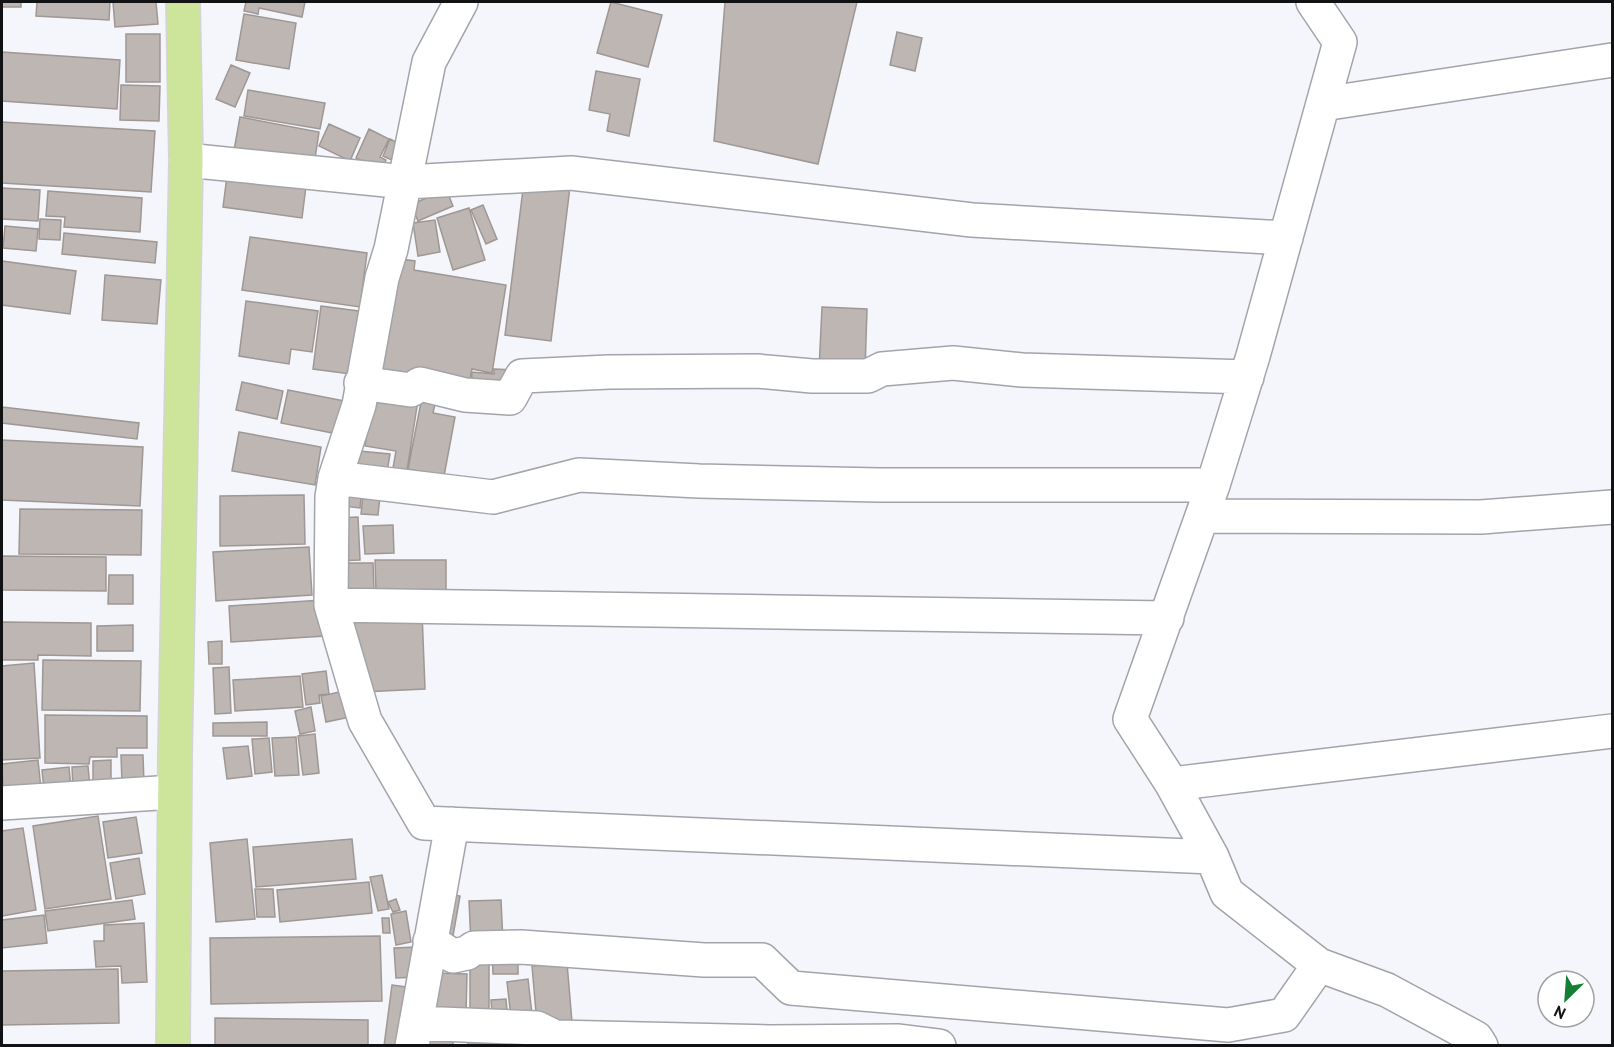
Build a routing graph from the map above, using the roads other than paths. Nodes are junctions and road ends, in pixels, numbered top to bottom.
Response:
1 (183, 2) edge
2 (461, 2) edge
3 (1316, 2) edge
4 (1612, 60) edge
5 (1323, 104) junction
6 (186, 160) junction
7 (406, 182) junction
8 (1286, 238) junction
9 (1247, 377) junction
10 (361, 383) junction
11 (335, 478) junction
12 (1213, 486) junction
13 (1612, 507) edge
14 (1203, 516) junction
15 (331, 605) junction
16 (1167, 618) junction
17 (1612, 731) edge
18 (1172, 784) junction
19 (174, 792) junction
20 (2, 803) edge
21 (452, 824) junction
22 (1212, 857) junction
23 (430, 941) junction
24 (1319, 965) junction
25 (1228, 1025) junction
26 (414, 1034) edge
27 (173, 1046) edge
28 (939, 1046) edge
29 (1202, 1046) edge
30 (1481, 1046) edge

1 - 6 main road
2 - 7 street
3 - 5 street
4 - 5 street
5 - 8 street
6 - 7 street
6 - 19 main road
7 - 8 street
7 - 10 street
8 - 9 street
9 - 10 street
9 - 12 street
10 - 11 street
11 - 12 street
11 - 15 street
12 - 14 street
13 - 14 street
14 - 16 street
15 - 16 street
15 - 21 street
16 - 18 street
17 - 18 street
18 - 22 street
19 - 20 street
19 - 27 main road
21 - 22 street
21 - 23 street
22 - 24 street
23 - 25 street
23 - 26 street
24 - 25 street
24 - 30 street
25 - 29 street
26 - 28 street

